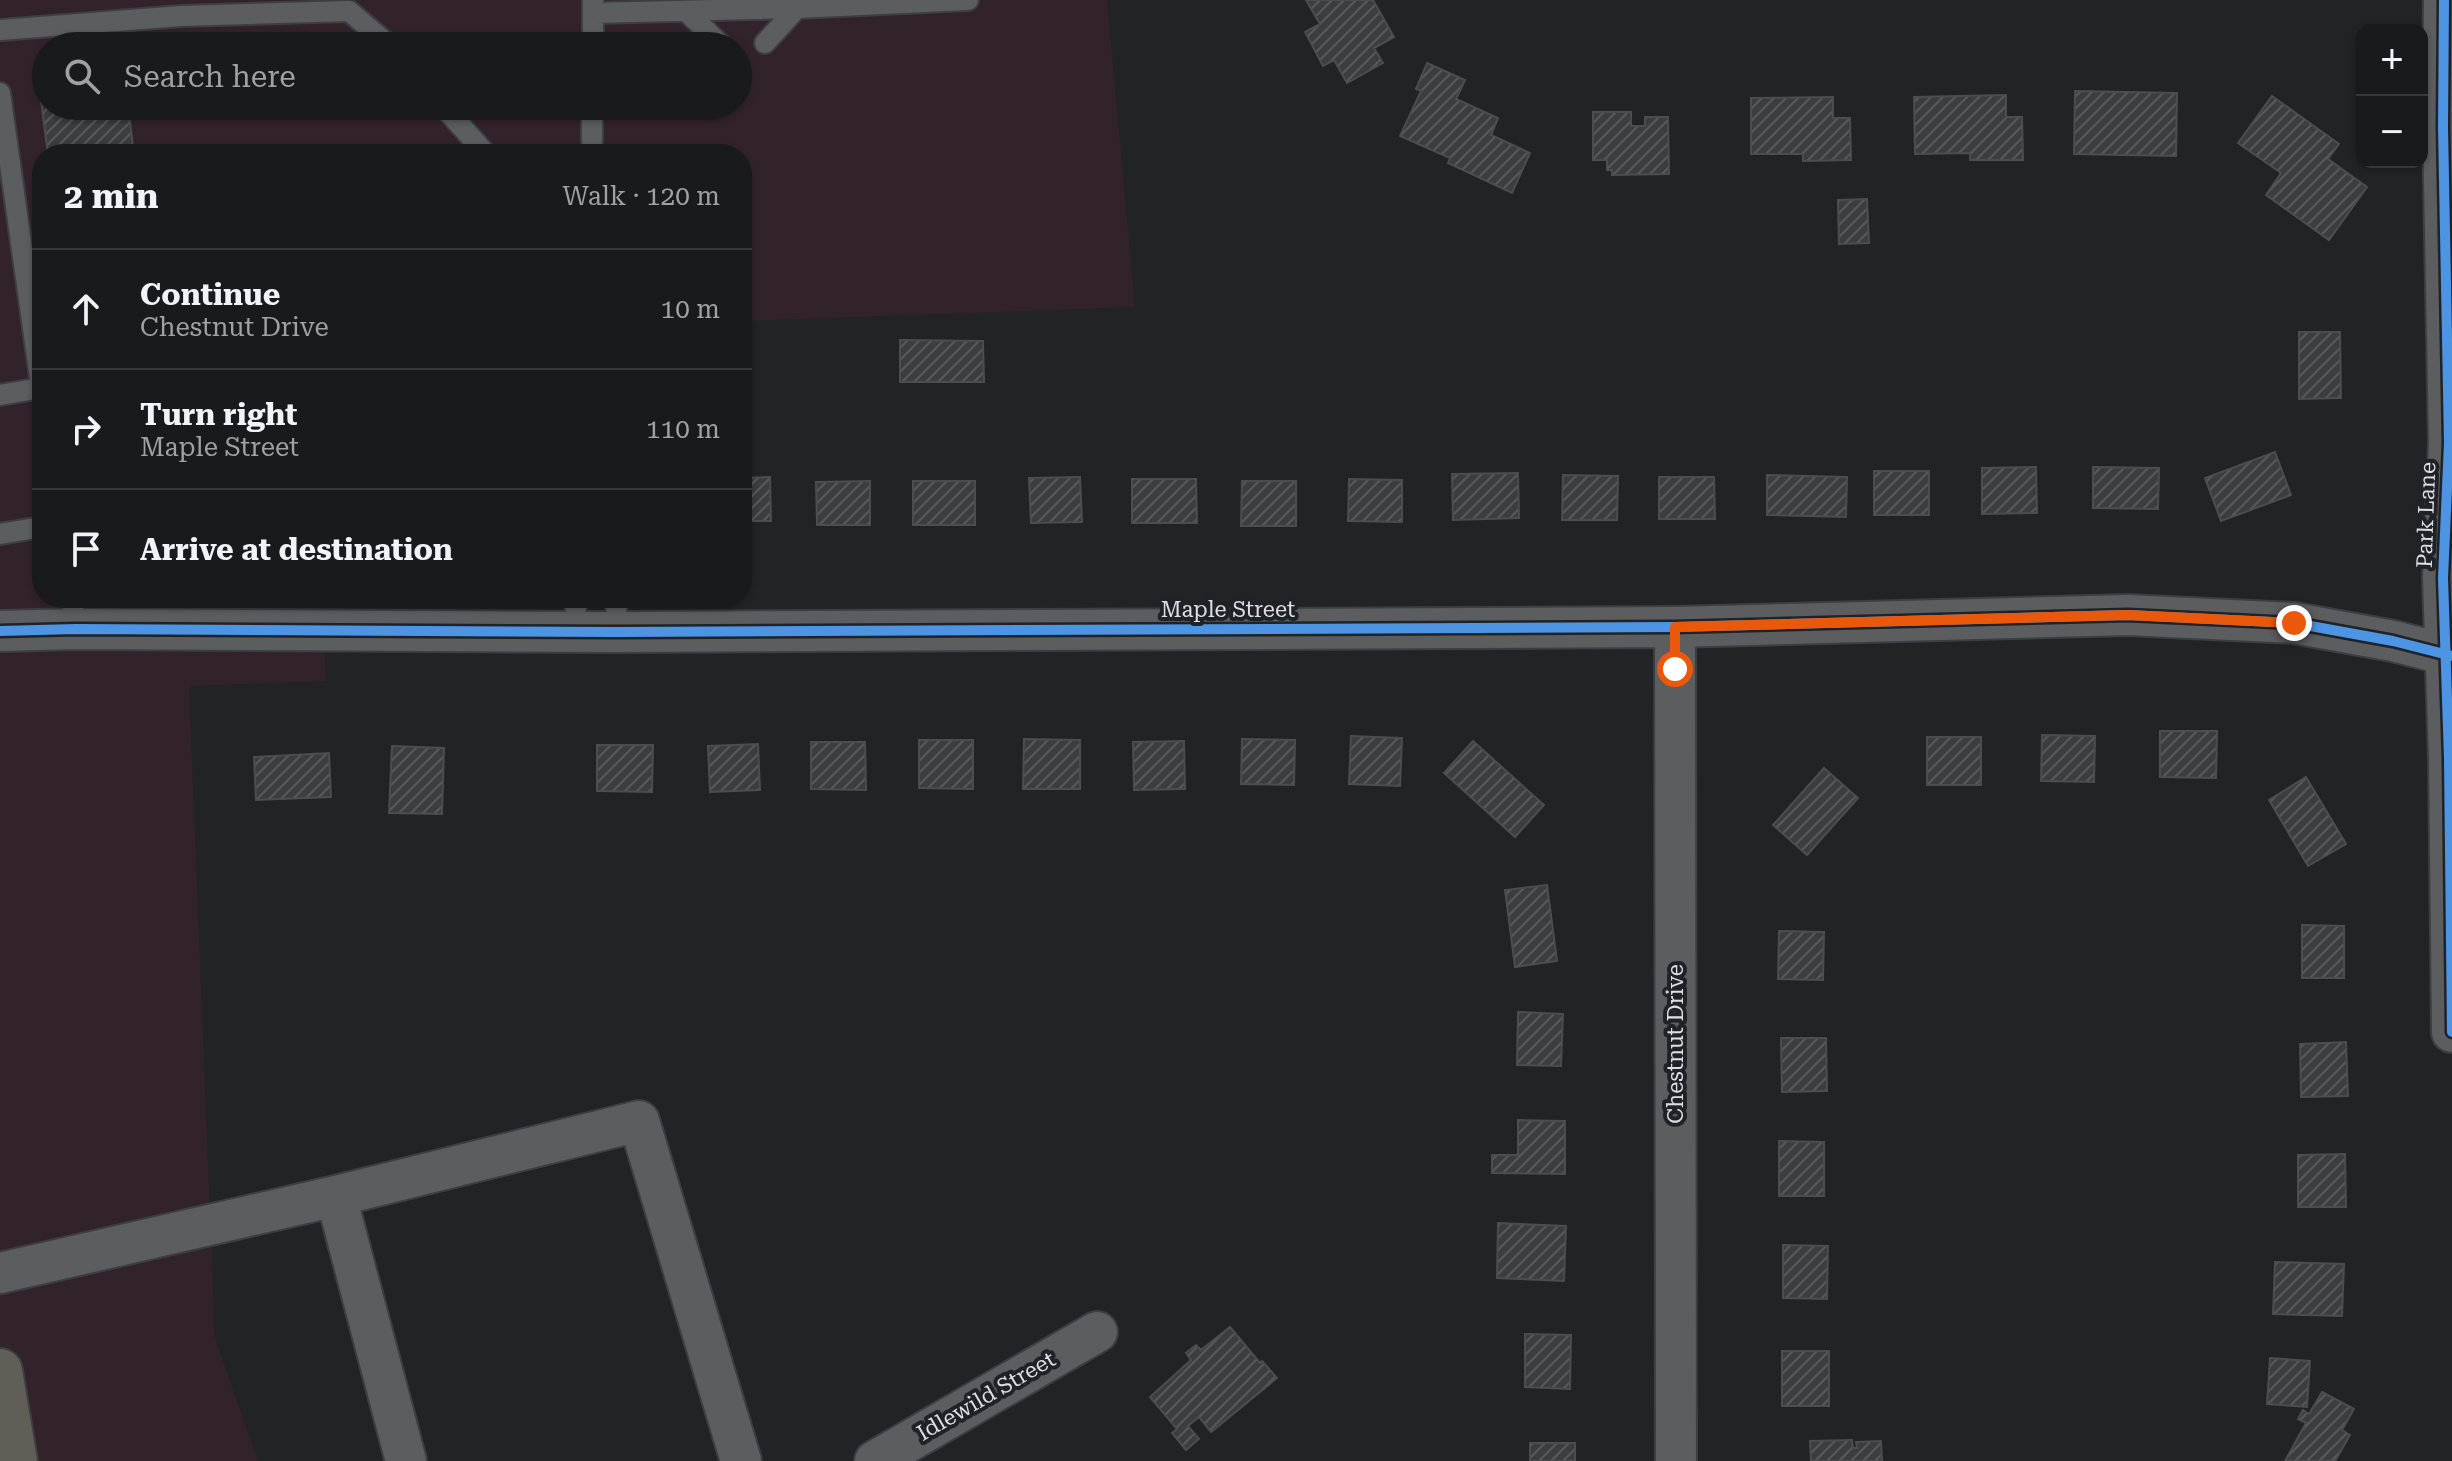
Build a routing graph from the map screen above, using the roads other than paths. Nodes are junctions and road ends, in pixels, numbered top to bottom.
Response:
1 (968, 0) edge
2 (2444, 0) edge
3 (593, 6) edge
4 (797, 8) junction
5 (686, 11) junction
6 (0, 30) edge
7 (374, 32) edge
8 (593, 32) edge
9 (708, 32) edge
10 (765, 43) dead end
11 (0, 91) edge
12 (456, 120) edge
13 (592, 120) edge
14 (477, 144) edge
15 (592, 144) edge
16 (32, 319) edge
17 (32, 391) edge
18 (0, 395) edge
19 (32, 529) edge
20 (0, 534) edge
21 (74, 614) edge
22 (576, 615) edge
23 (616, 615) edge
24 (1675, 627) junction
25 (0, 631) edge
26 (2449, 655) edge
27 (2452, 1032) edge
28 (336, 1196) junction
29 (0, 1273) edge
30 (1097, 1332) dead end
31 (0, 1371) edge
32 (15, 1461) edge
33 (406, 1461) edge
34 (741, 1461) edge
35 (875, 1461) edge
36 (1676, 1461) edge

1 - 4 lane
2 - 26 street, Park Lane
3 - 5 lane
3 - 8 lane
4 - 5 lane
4 - 10 lane
5 - 9 lane
6 - 7 lane
11 - 16 lane
12 - 14 lane
13 - 15 lane
17 - 18 lane
19 - 20 lane
21 - 22 street, Maple Street
21 - 25 street, Maple Street
22 - 23 street, Maple Street
23 - 24 street, Maple Street
24 - 26 street, Maple Street
24 - 36 street, Chestnut Drive
26 - 27 street, Park Lane
28 - 29 street
28 - 33 street
28 - 34 street
30 - 35 street, Idlewild Street
31 - 32 highway

